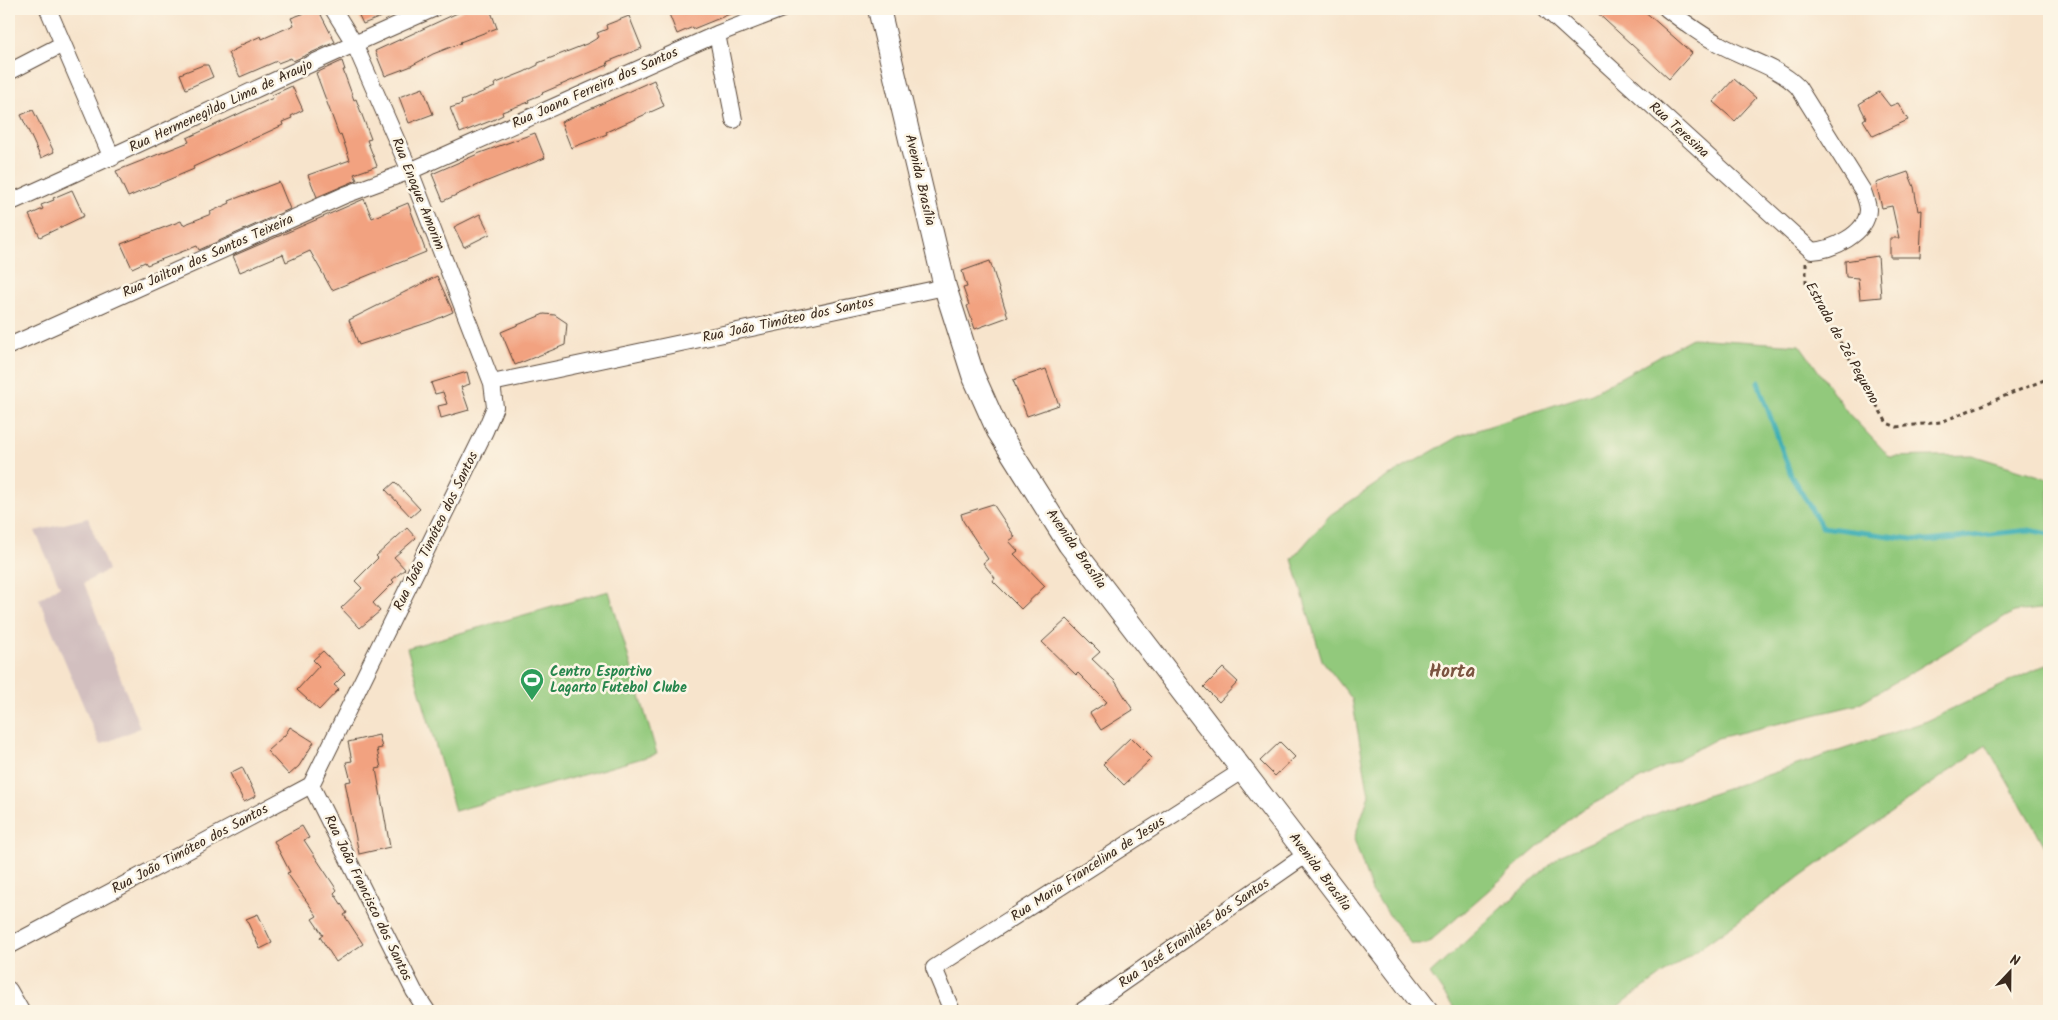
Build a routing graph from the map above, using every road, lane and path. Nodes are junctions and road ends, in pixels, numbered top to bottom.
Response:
1 (48, 9) edge
2 (333, 9) edge
3 (433, 9) edge
4 (782, 9) edge
5 (879, 9) edge
6 (1546, 9) edge
7 (1667, 9) edge
8 (717, 34) junction
9 (354, 43) junction
10 (63, 44) junction
11 (9, 72) edge
12 (734, 120) dead end
13 (112, 158) junction
14 (410, 171) junction
15 (9, 203) edge
16 (1812, 251) junction
17 (945, 287) junction
18 (9, 346) edge
19 (2049, 378) edge
20 (492, 383) junction
21 (1243, 770) junction
22 (311, 785) junction
23 (1307, 854) junction
24 (9, 946) edge
25 (9, 990) edge
26 (21, 1011) edge
27 (427, 1011) edge
28 (952, 1011) edge
29 (1082, 1011) edge
30 (1427, 1011) edge

1 - 10 street
2 - 9 street, Rua Enoque Amorim
3 - 9 street, Rua Hermenegildo Lima de Araujo
4 - 8 street, Rua Joana Ferreira dos Santos
5 - 17 main road, Avenida Brasília
6 - 16 street, Rua Teresina
7 - 16 street
8 - 12 street
8 - 14 street, Rua Joana Ferreira dos Santos
9 - 13 street, Rua Hermenegildo Lima de Araujo
9 - 14 street, Rua Enoque Amorim
10 - 11 street
10 - 13 street
13 - 15 street, Rua Hermenegildo Lima de Araujo
14 - 18 street, Rua Jailton dos Santos Teixeira
14 - 20 street, Rua Enoque Amorim
16 - 19 path, Estrada de Zé Pequeno
17 - 20 street, Rua João Timóteo dos Santos
17 - 21 main road, Avenida Brasília
20 - 22 street, Rua João Timóteo dos Santos
21 - 23 main road, Avenida Brasília
21 - 28 street, Rua Maria Francelina de Jesus
22 - 24 street, Rua João Timóteo dos Santos
22 - 27 street, Rua João Francisco dos Santos
23 - 29 street, Rua José Eronildes dos Santos
23 - 30 main road, Avenida Brasília
25 - 26 street

